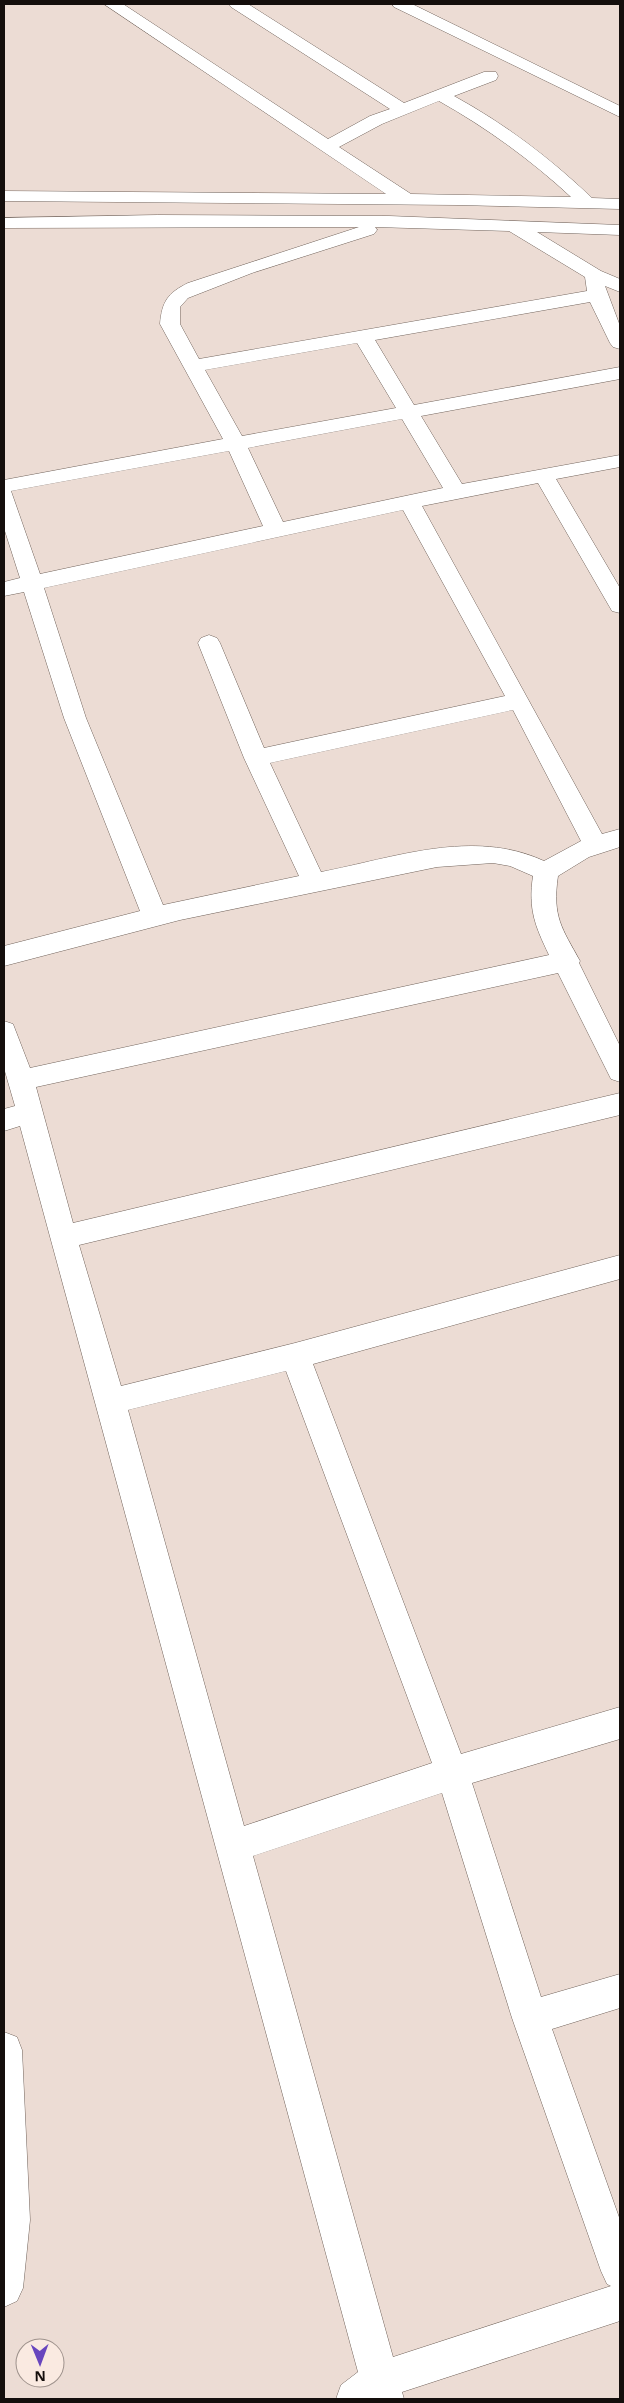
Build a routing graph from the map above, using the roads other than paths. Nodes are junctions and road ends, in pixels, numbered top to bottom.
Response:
1 (112, 4) edge
2 (237, 4) edge
3 (400, 4) edge
4 (490, 76) dead end
5 (442, 96) junction
6 (402, 109) junction
7 (620, 112) edge
8 (328, 146) junction
9 (4, 196) edge
10 (406, 199) junction
11 (587, 202) junction
12 (620, 204) edge
13 (397, 222) junction
14 (4, 223) edge
15 (511, 224) junction
16 (620, 230) edge
17 (594, 275) junction
18 (620, 286) edge
19 (596, 295) junction
20 (363, 336) junction
21 (620, 343) edge
22 (193, 366) junction
23 (620, 373) edge
24 (408, 411) junction
25 (235, 442) junction
26 (620, 461) edge
27 (544, 476) junction
28 (4, 486) edge
29 (456, 492) junction
30 (4, 496) edge
31 (409, 502) junction
32 (276, 531) junction
33 (32, 584) junction
34 (4, 589) edge
35 (620, 606) edge
36 (209, 643) dead end
37 (519, 701) junction
38 (256, 758) junction
39 (620, 838) edge
40 (595, 844) junction
41 (546, 872) junction
42 (314, 882) junction
43 (155, 916) junction
44 (4, 956) edge
45 (566, 961) junction
46 (4, 1030) edge
47 (620, 1072) edge
48 (20, 1080) junction
49 (620, 1104) edge
50 (16, 1116) edge
51 (63, 1237) junction
52 (620, 1267) edge
53 (295, 1356) junction
54 (111, 1402) junction
55 (620, 1723) edge
56 (452, 1773) junction
57 (234, 1846) junction
58 (620, 1991) edge
59 (530, 2018) junction
60 (4, 2050) edge
61 (620, 2271) edge
62 (4, 2288) edge
63 (620, 2302) edge
64 (374, 2393) edge

1 - 8 street
2 - 6 street
3 - 7 street
4 - 5 street
5 - 6 street
5 - 11 street
6 - 8 street
8 - 10 street
9 - 10 street
10 - 11 street
11 - 12 street
13 - 14 street
13 - 15 street
13 - 22 street
15 - 16 street
15 - 17 street
17 - 18 street
17 - 19 street
19 - 20 street
19 - 21 street
20 - 22 street
20 - 24 street
22 - 25 street
23 - 24 street
24 - 25 street
24 - 29 street
25 - 28 street
25 - 32 street
26 - 27 street
27 - 29 street
27 - 35 street
29 - 31 street
30 - 33 street
31 - 32 street
31 - 37 street
32 - 33 street
33 - 34 street
33 - 43 street
36 - 38 street
37 - 38 street
37 - 40 street
38 - 42 street
39 - 40 street
40 - 41 street
41 - 42 street
41 - 45 street
42 - 43 street
43 - 44 street
45 - 47 street
45 - 48 street
46 - 48 street
48 - 50 street
49 - 51 street
50 - 51 street
51 - 54 street
52 - 53 street
53 - 54 street
53 - 56 street
54 - 57 street
55 - 56 street
56 - 57 street
56 - 59 street
57 - 64 street
58 - 59 street
59 - 61 street
60 - 62 street
63 - 64 street

